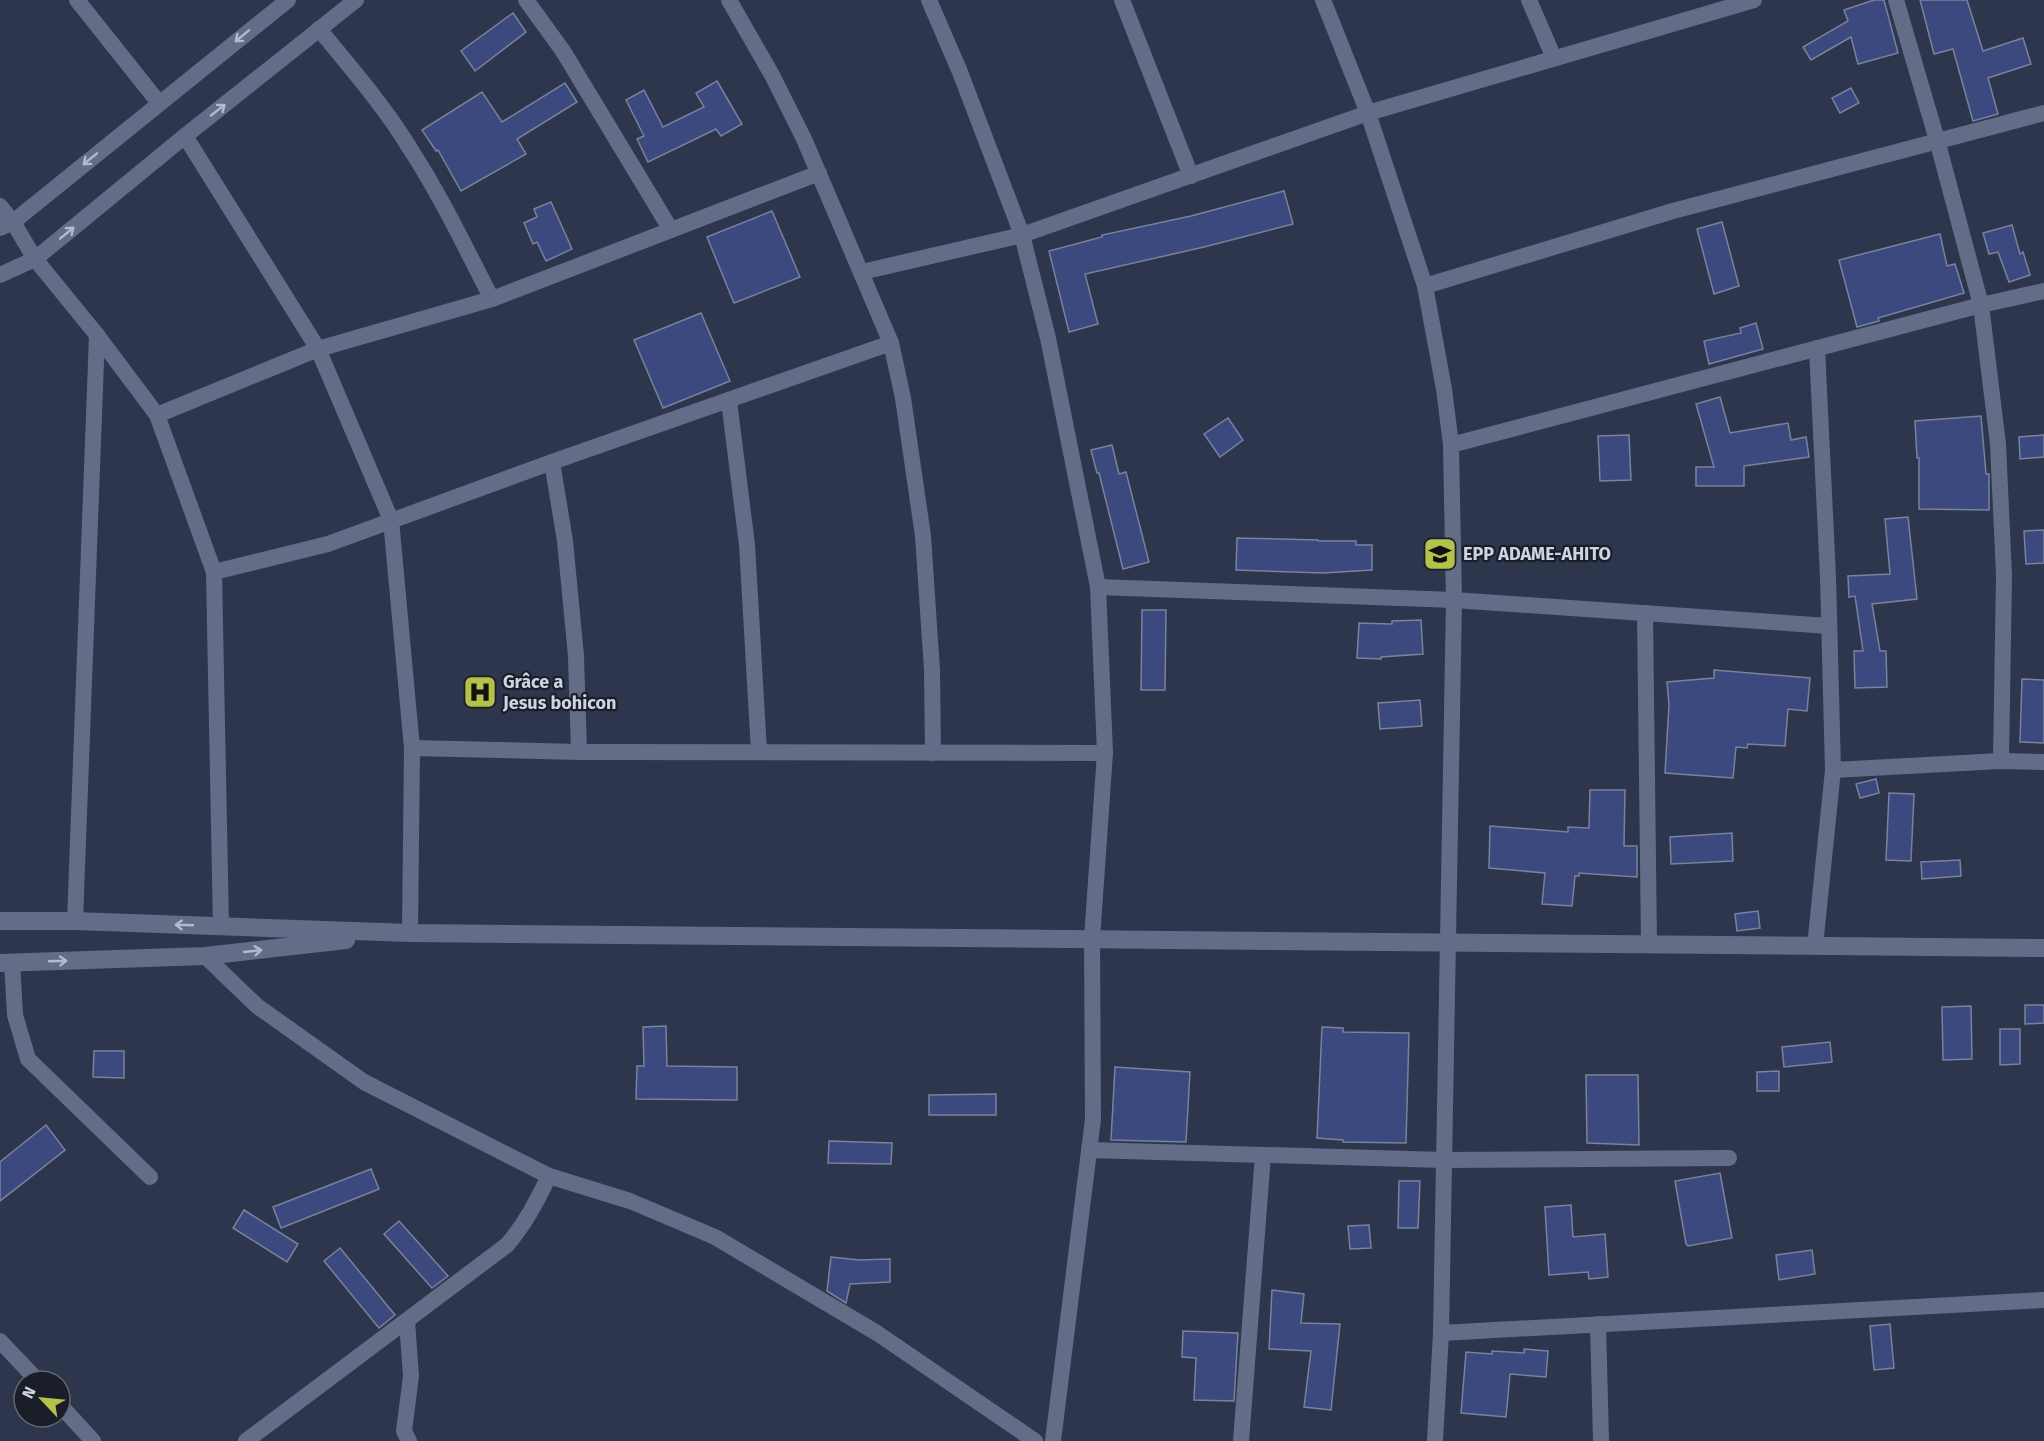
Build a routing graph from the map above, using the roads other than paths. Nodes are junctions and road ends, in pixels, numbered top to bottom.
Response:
1 (77, 0) edge
2 (288, 0) edge
3 (356, 0) edge
4 (526, 0) edge
5 (729, 0) edge
6 (929, 0) edge
7 (1122, 0) edge
8 (1323, 0) edge
9 (1529, 0) edge
10 (1754, 0) edge
11 (1896, 0) edge
12 (1710, 6) edge
13 (320, 29) junction
14 (1554, 58) junction
15 (159, 102) junction
16 (1368, 113) junction
17 (2044, 113) edge
18 (185, 136) junction
19 (1937, 140) junction
20 (819, 173) junction
21 (1191, 176) junction
22 (0, 206) edge
23 (6, 225) edge
24 (671, 230) junction
25 (1022, 235) junction
26 (35, 259) junction
27 (862, 272) junction
28 (0, 275) edge
29 (1425, 286) junction
30 (2044, 291) edge
31 (492, 299) junction
32 (1981, 305) junction
33 (97, 335) junction
34 (891, 343) junction
35 (1816, 348) junction
36 (318, 349) junction
37 (729, 401) junction
38 (157, 415) junction
39 (1451, 445) junction
40 (552, 462) junction
41 (391, 520) junction
42 (214, 572) junction
43 (1098, 587) junction
44 (1454, 600) junction
45 (1645, 614) junction
46 (1829, 626) junction
47 (412, 748) junction
48 (579, 752) junction
49 (759, 752) junction
50 (933, 753) junction
51 (1105, 753) junction
52 (2001, 761) junction
53 (2044, 762) edge
54 (1833, 770) junction
55 (0, 921) edge
56 (75, 921) junction
57 (221, 927) junction
58 (410, 933) junction
59 (1092, 939) junction
60 (1448, 942) junction
61 (1649, 944) junction
62 (1815, 946) junction
63 (2044, 948) edge
64 (205, 956) junction
65 (6, 962) edge
66 (1089, 1150) junction
67 (1263, 1155) junction
68 (1730, 1158) dead end
69 (1444, 1160) junction
70 (549, 1176) junction
71 (150, 1177) dead end
72 (2044, 1300) edge
73 (407, 1321) junction
74 (1598, 1324) junction
75 (1441, 1333) junction
76 (0, 1341) edge
77 (27, 1369) edge
78 (72, 1418) edge
79 (93, 1441) edge
80 (246, 1441) edge
81 (409, 1441) edge
82 (1035, 1441) edge
83 (1053, 1441) edge
84 (1241, 1441) edge
85 (1435, 1441) edge
86 (1601, 1441) edge

1 - 15 street
2 -> 15 street
3 - 13 street
4 - 24 street
5 - 20 street
6 - 25 street
7 - 21 street
8 - 16 street
9 - 14 street
10 - 12 street
11 - 19 street
12 - 14 street
18 -> 13 street
13 - 31 street
14 - 16 street
15 -> 23 street
16 - 21 street
16 - 29 street
17 - 19 street
26 -> 18 street
18 - 36 street
19 - 29 street
19 - 32 street
20 - 24 street
20 - 27 street
21 - 25 street
22 - 23 street
23 - 26 street
24 - 31 street
25 - 27 street
25 - 43 street
26 - 28 street
26 - 33 street
27 - 34 street
29 - 39 street
30 - 32 street
31 - 36 street
32 - 35 street
32 - 52 street
33 - 38 street
33 - 56 street
34 - 37 street
34 - 50 street
35 - 39 street
35 - 46 street
36 - 38 street
36 - 41 street
37 - 40 street
37 - 49 street
38 - 42 street
39 - 44 street
40 - 41 street
40 - 48 street
41 - 42 street
41 - 47 street
42 - 57 street
43 - 44 street
43 - 51 street
44 - 45 street
44 - 60 street
45 - 46 street
45 - 61 street
46 - 54 street
47 - 48 street
47 - 58 street
48 - 49 street
49 - 50 street
50 - 51 street
51 - 59 street
52 - 53 street
52 - 54 street
54 - 62 street
55 - 56 main road
57 -> 56 main road
57 - 58 main road
58 - 59 main road
64 -> 58 main road
59 - 60 main road
59 - 66 street
60 - 61 main road
60 - 69 street
61 - 62 main road
62 - 63 main road
65 -> 64 main road
64 - 70 street
65 - 71 street
66 - 67 street
66 - 83 street
67 - 69 street
67 - 84 street
68 - 69 street
69 - 75 street
70 - 73 street
70 - 82 street
72 - 74 street
73 - 80 street
73 - 81 street
74 - 75 street
74 - 86 street
75 - 85 street
76 - 77 street
78 - 79 street

